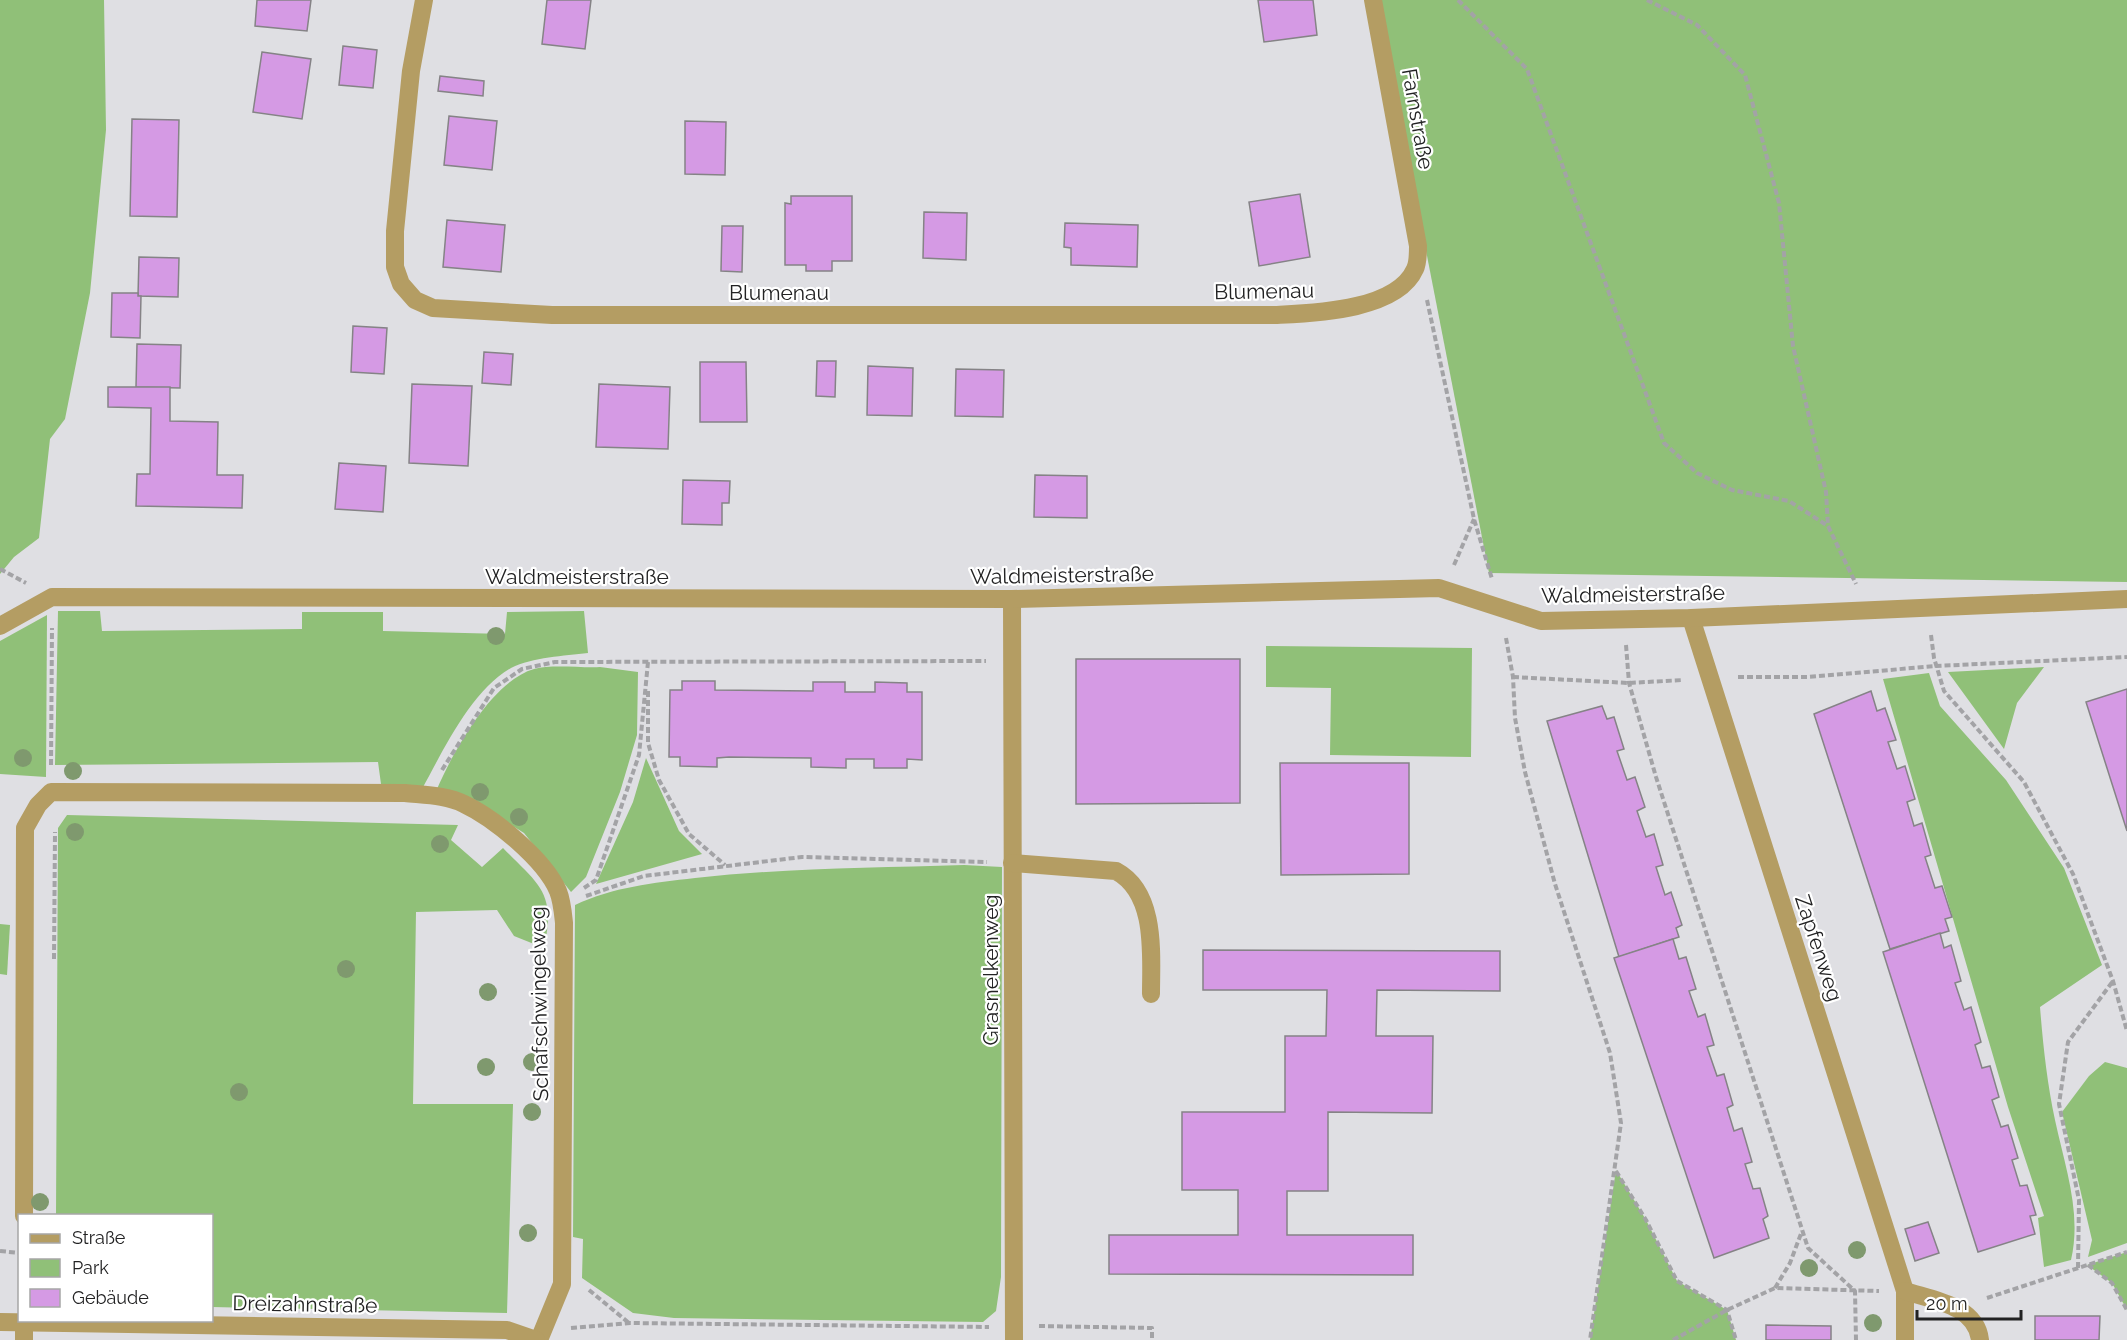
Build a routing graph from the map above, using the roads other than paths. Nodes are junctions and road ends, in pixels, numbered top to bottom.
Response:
1 (424, 0) edge
2 (1373, 0) edge
3 (1418, 246) joint
4 (1012, 599) junction
5 (2127, 599) edge
6 (1690, 618) junction
7 (0, 626) edge
8 (1012, 863) junction
9 (1151, 994) dead end
10 (24, 1214) edge
11 (1905, 1291) junction
12 (0, 1322) edge
13 (24, 1327) edge
14 (1014, 1334) edge
15 (537, 1340) edge
16 (1905, 1340) edge
17 (1980, 1340) edge

1 - 3 street, Blumenau
2 - 3 street, Farnstraße
4 - 6 street, Waldmeisterstraße
4 - 7 street, Waldmeisterstraße
4 - 8 street, Grasnelkenweg
5 - 6 street, Waldmeisterstraße
6 - 11 street, Zapfenweg
8 - 9 street
8 - 14 street, Grasnelkenweg
10 - 15 street, Schafschwingelweg
11 - 16 street, Zapfenweg
11 - 17 street
12 - 13 street, Dreizahnstraße
13 - 15 street, Dreizahnstraße

